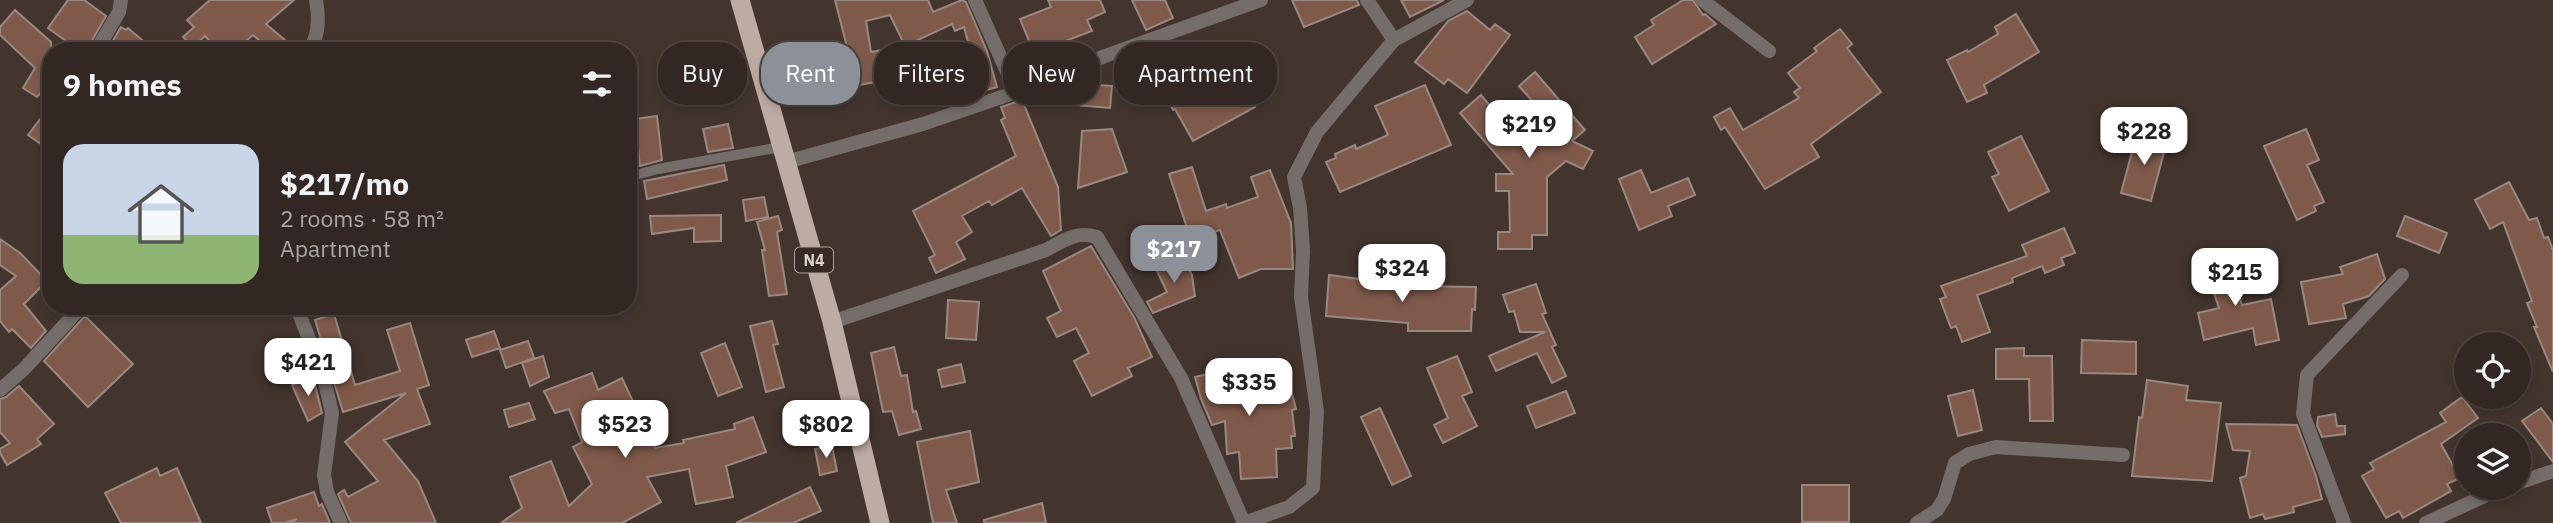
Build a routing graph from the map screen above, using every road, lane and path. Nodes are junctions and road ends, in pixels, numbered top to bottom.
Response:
1 (121, 0) edge
2 (316, 0) edge
3 (740, 0) edge
4 (975, 0) edge
5 (1259, 0) edge
6 (1367, 0) edge
7 (1467, 0) edge
8 (1702, 0) edge
9 (1394, 40) junction
10 (101, 42) edge
11 (315, 42) edge
12 (1769, 51) dead end
13 (1100, 58) edge
14 (1003, 63) edge
15 (1003, 96) edge
16 (783, 155) junction
17 (637, 175) edge
18 (2402, 275) dead end
19 (74, 315) edge
20 (300, 315) edge
21 (832, 322) junction
22 (0, 390) edge
23 (2123, 455) dead end
24 (2553, 471) edge
25 (2531, 479) edge
26 (2476, 500) edge
27 (341, 523) edge
28 (880, 523) edge
29 (1244, 523) edge
30 (1917, 523) edge
31 (2344, 523) edge
32 (2426, 523) edge

1 - 10 street
2 - 11 street
3 - 16 highway, N4
4 - 14 street
5 - 13 street
6 - 9 street
7 - 9 street
8 - 12 street
9 - 29 street
15 - 16 street
16 - 17 lane
16 - 21 highway, N4
18 - 31 street
19 - 22 street
20 - 27 street
21 - 28 highway, N4
21 - 29 street
23 - 30 street
24 - 25 street
26 - 32 street

